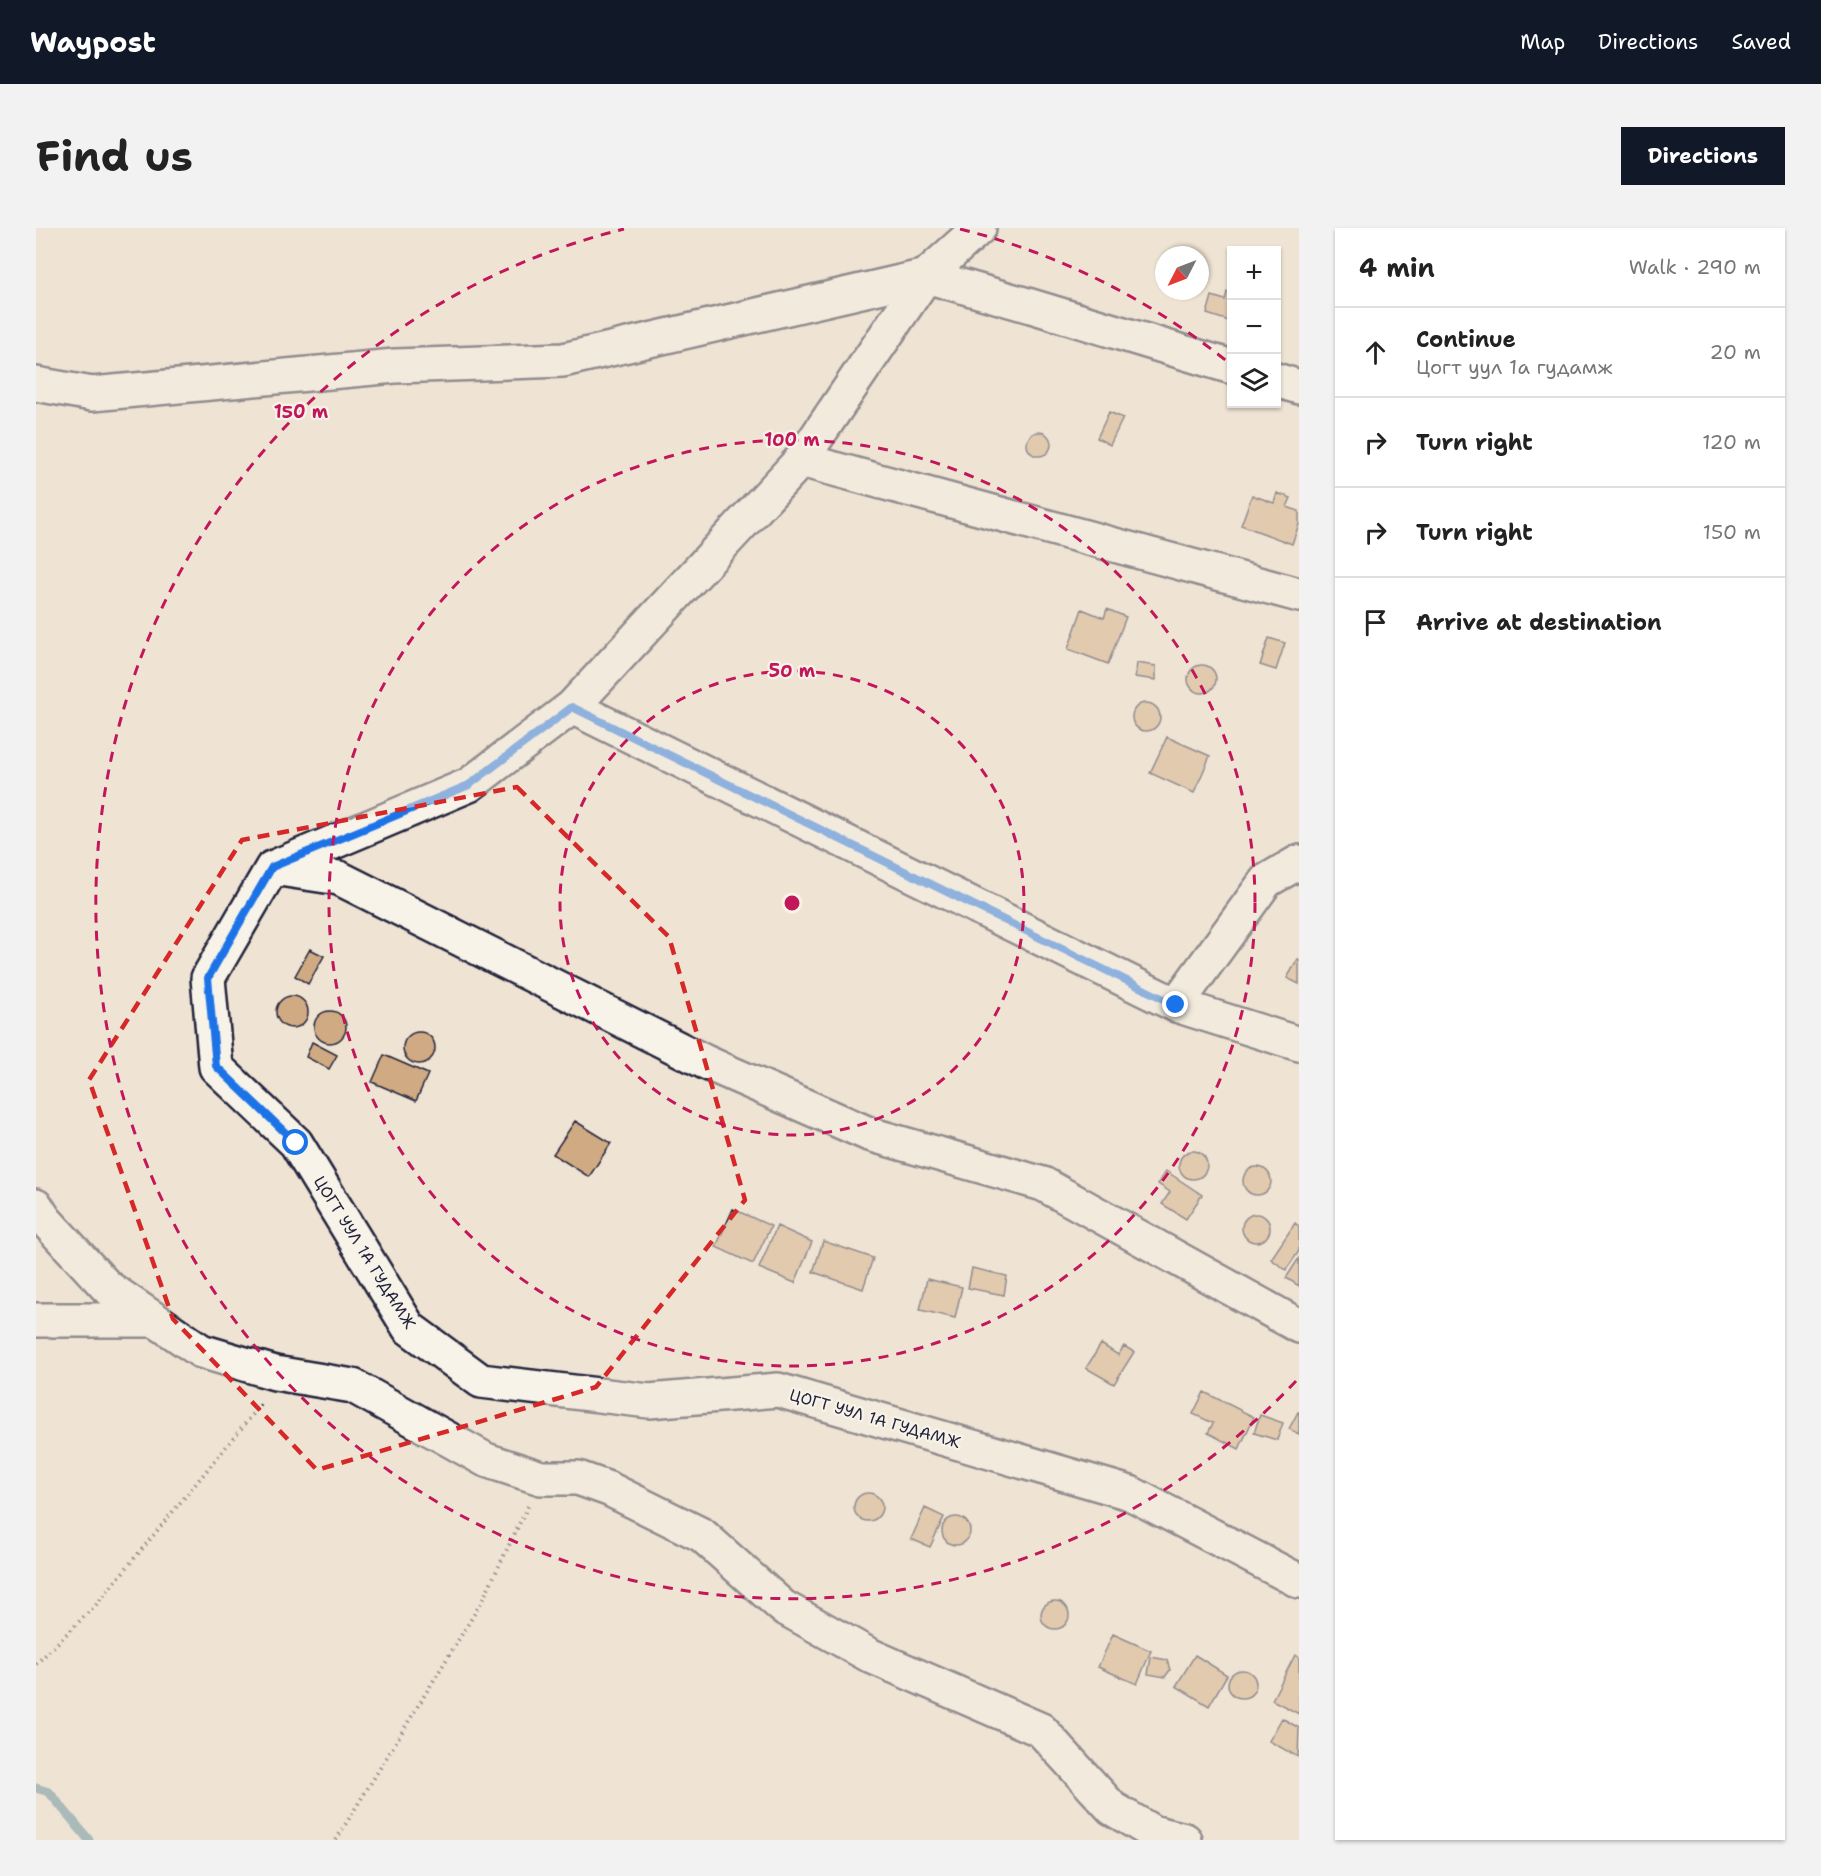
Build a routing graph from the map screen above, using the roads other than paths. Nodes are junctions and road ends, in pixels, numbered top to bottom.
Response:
1 (964, 228) edge
2 (979, 228) edge
3 (926, 276) junction
4 (1227, 365) edge
5 (1281, 382) edge
6 (36, 384) edge
7 (1299, 387) edge
8 (801, 460) junction
9 (1299, 595) edge
10 (572, 707) junction
11 (1299, 862) edge
12 (272, 867) junction
13 (1176, 1005) junction
14 (1299, 1044) edge
15 (36, 1206) edge
16 (36, 1320) edge
17 (155, 1320) junction
18 (1299, 1326) edge
19 (1299, 1581) edge
20 (1185, 1840) edge

1 - 3 street
2 - 3 street
3 - 4 street
3 - 6 street
3 - 8 street
5 - 7 street
8 - 9 street
8 - 10 street
10 - 12 street
10 - 13 street
11 - 13 street
12 - 18 street
12 - 19 street, ЦОГТ УУЛ 1А ГУДАМЖ
13 - 14 street
15 - 17 street
16 - 17 street
17 - 20 street

